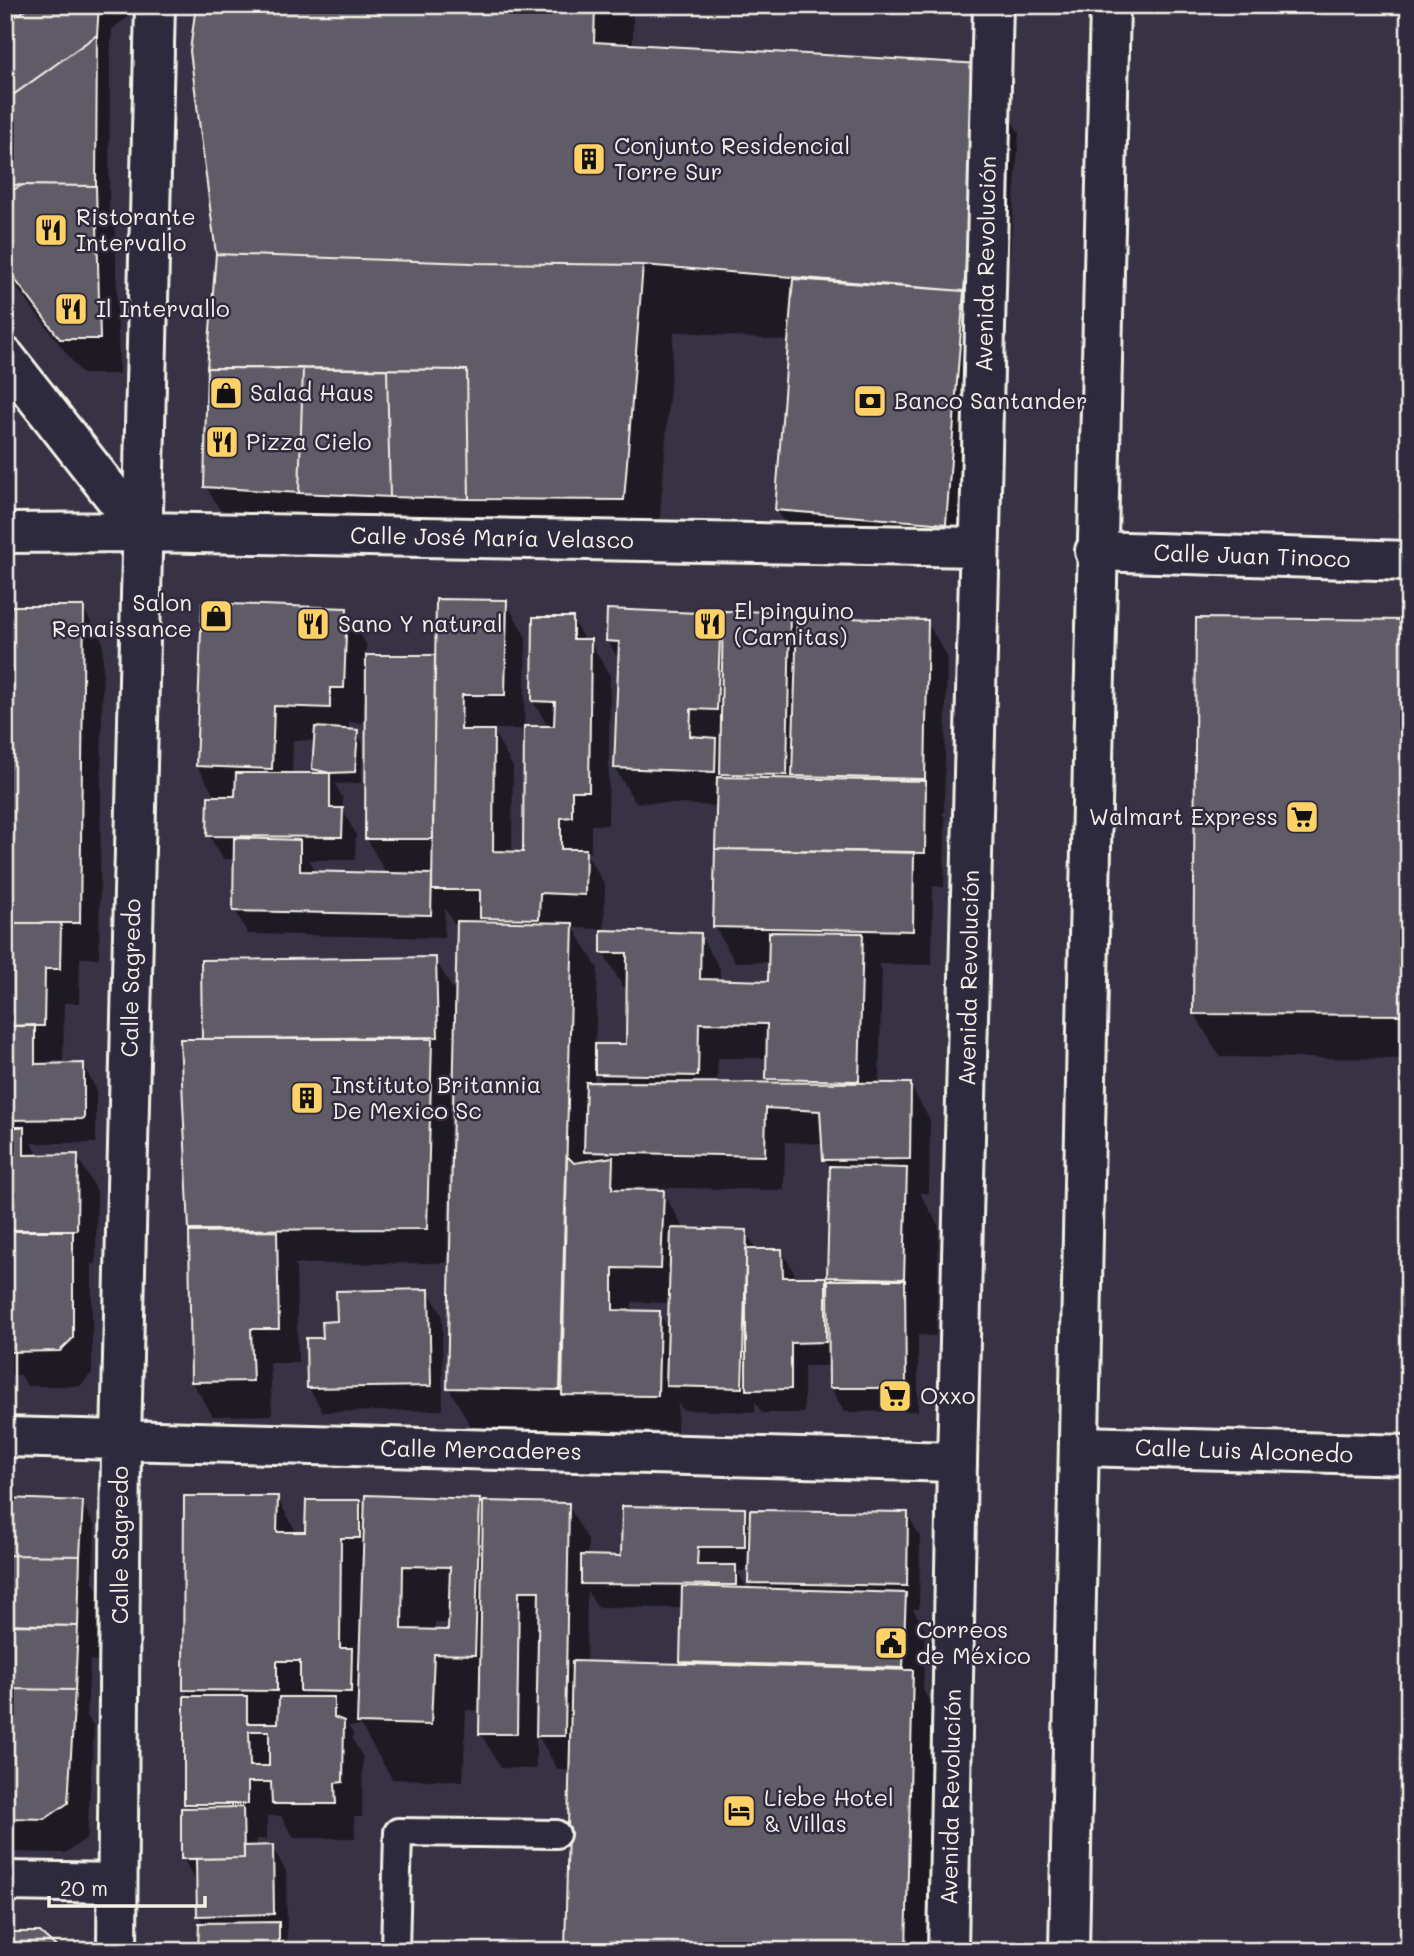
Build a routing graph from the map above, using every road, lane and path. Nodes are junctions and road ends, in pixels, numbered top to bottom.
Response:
1 (155, 5) edge
2 (993, 5) edge
3 (1110, 5) edge
4 (5, 356) edge
5 (142, 532) junction
6 (5, 533) edge
7 (979, 547) junction
8 (1095, 551) junction
9 (1409, 561) edge
10 (5, 1437) edge
11 (121, 1441) junction
12 (1080, 1446) junction
13 (1409, 1455) edge
14 (957, 1462) junction
15 (556, 1833) dead end
16 (5, 1881) edge
17 (117, 1883) junction
18 (117, 1951) edge
19 (396, 1951) edge
20 (948, 1951) edge
21 (1069, 1951) edge

1 - 5 street, Calle Sagredo
2 - 7 street, Avenida Revolución
3 - 8 street
4 - 5 street
5 - 6 street, Calle José María Velasco
5 - 7 street, Calle José María Velasco
5 - 11 street, Calle Sagredo
7 - 14 street, Avenida Revolución
8 - 9 street, Calle Juan Tinoco
8 - 12 street
10 - 11 street, Calle Mercaderes
11 - 14 street, Calle Mercaderes
11 - 17 street, Calle Sagredo
12 - 13 street, Calle Luis Alconedo
12 - 21 street
14 - 20 street, Avenida Revolución
15 - 19 lane
16 - 17 street
17 - 18 street, Calle Sagredo

